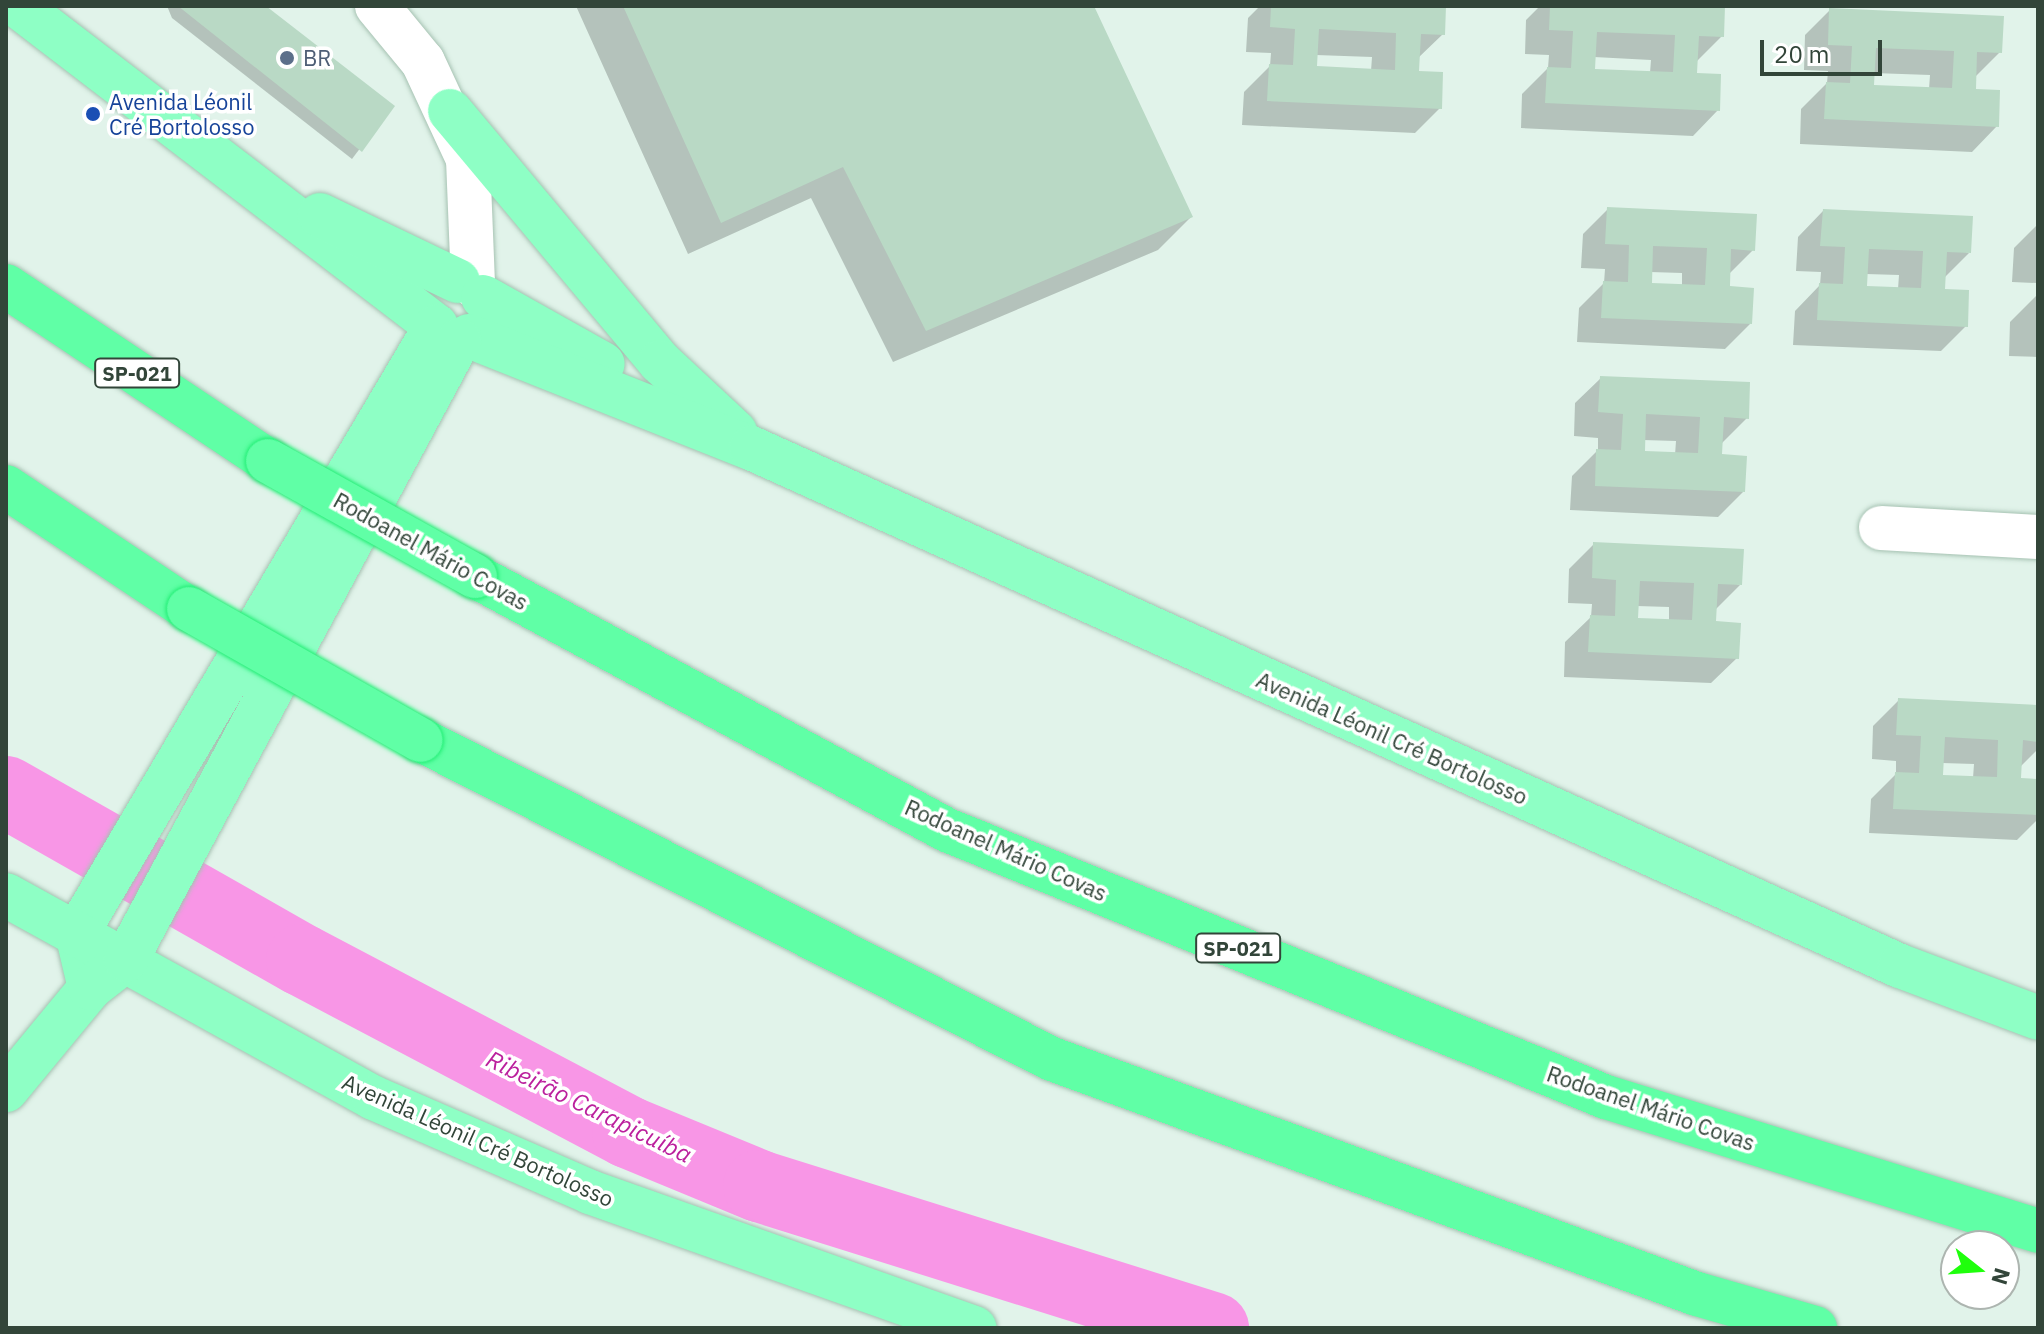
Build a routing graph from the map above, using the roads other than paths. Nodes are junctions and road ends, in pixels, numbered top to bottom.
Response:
1 (18, 6) edge
2 (377, 6) edge
3 (450, 111) junction
4 (6, 286) edge
5 (463, 310) junction
6 (751, 448) junction
7 (6, 487) edge
8 (1881, 528) dead end
9 (2038, 537) edge
10 (6, 895) edge
11 (77, 933) junction
12 (126, 960) junction
13 (90, 988) junction
14 (2038, 1018) edge
15 (6, 1090) edge
16 (2038, 1231) edge
17 (975, 1328) edge
18 (1815, 1328) edge

1 - 5 main road, Avenida Léonil Cré Bortolosso
2 - 3 street
3 - 5 street
3 - 6 main road
4 - 16 highway, Rodoanel Mário Covas / SP-021, bridge
5 - 6 main road, Avenida Léonil Cré Bortolosso
5 - 11 main road
5 - 12 main road
6 - 14 main road, Avenida Léonil Cré Bortolosso
7 - 18 highway, bridge
8 - 9 street
10 - 11 main road, Avenida Léonil Cré Bortolosso
11 - 12 main road, Avenida Léonil Cré Bortolosso
11 - 13 main road
12 - 13 main road
12 - 17 main road, Avenida Léonil Cré Bortolosso
13 - 15 main road

